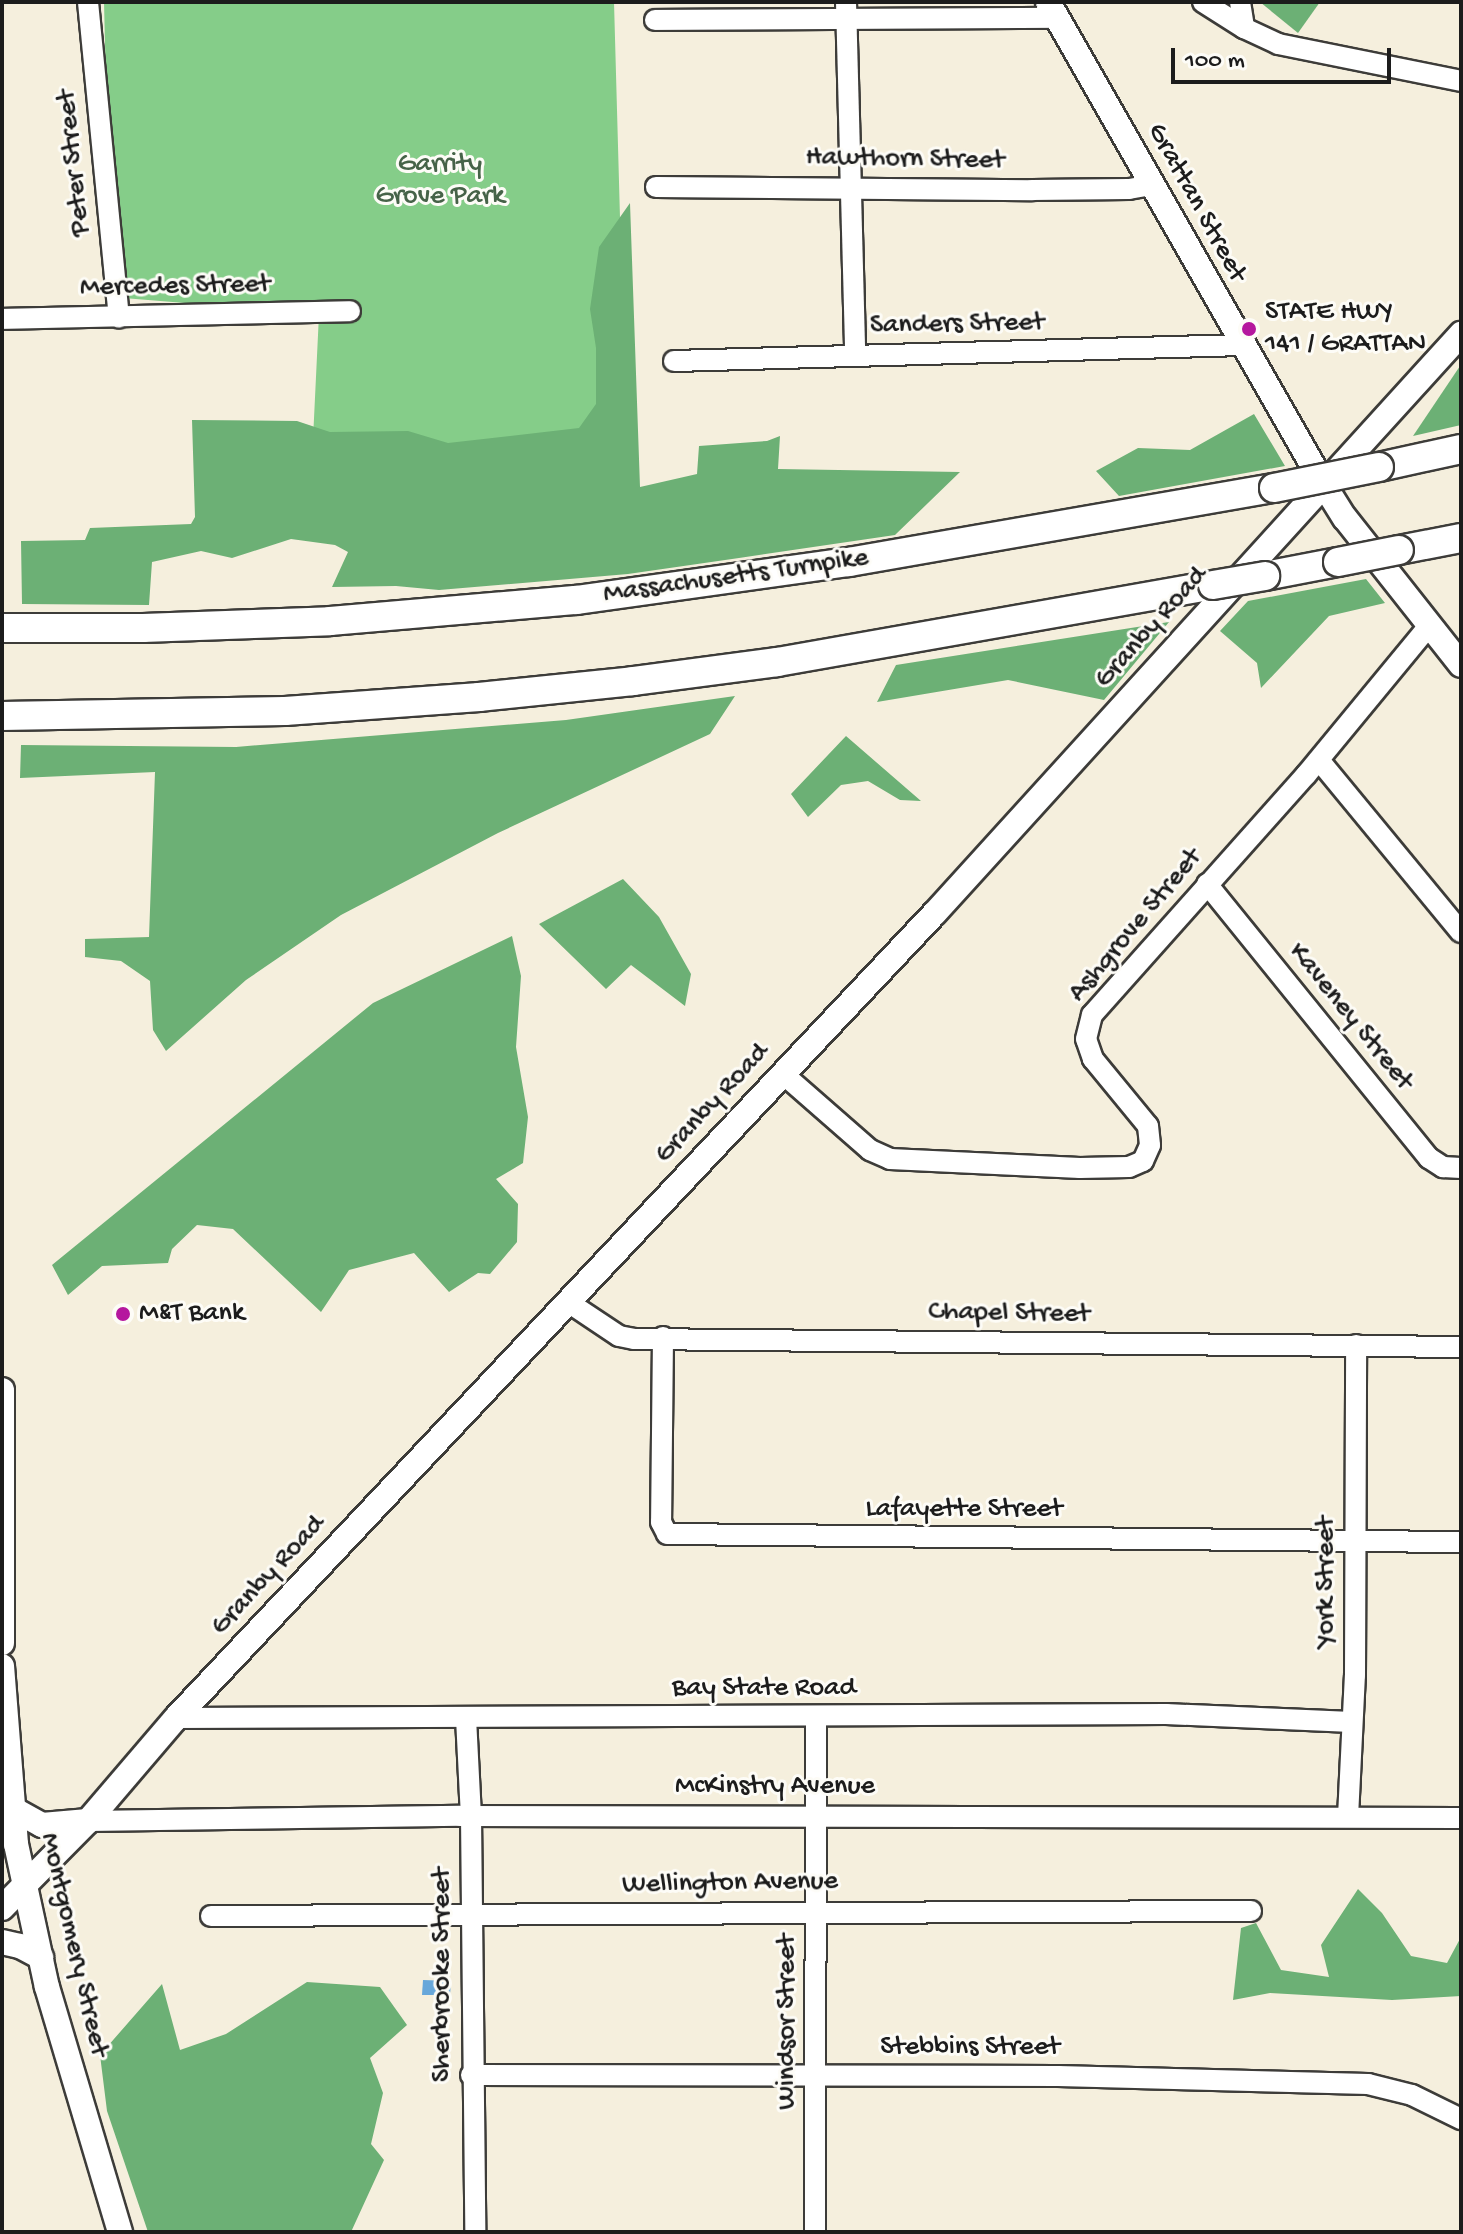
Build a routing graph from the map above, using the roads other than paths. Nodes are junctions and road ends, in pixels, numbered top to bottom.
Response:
1 (88, 2) edge
2 (1203, 2) edge
3 (1240, 2) edge
4 (1053, 10) edge
5 (846, 11) edge
6 (655, 20) dead end
7 (1244, 28) junction
8 (1461, 81) edge
9 (1152, 185) junction
10 (656, 187) dead end
11 (849, 187) junction
12 (350, 311) dead end
13 (119, 317) junction
14 (2, 319) edge
15 (1461, 334) edge
16 (1242, 345) junction
17 (855, 355) junction
18 (674, 361) dead end
19 (1461, 449) edge
20 (1324, 485) junction
21 (1461, 538) edge
22 (1429, 626) junction
23 (14, 628) edge
24 (1461, 665) edge
25 (15, 716) edge
26 (1319, 760) junction
27 (1207, 884) junction
28 (1461, 932) edge
29 (782, 1073) junction
30 (1461, 1168) edge
31 (568, 1302) junction
32 (663, 1337) junction
33 (1356, 1345) junction
34 (1461, 1347) edge
35 (2, 1390) edge
36 (2, 1472) edge
37 (2, 1530) edge
38 (1354, 1542) junction
39 (1461, 1542) edge
40 (2, 1643) edge
41 (2, 1666) edge
42 (816, 1717) junction
43 (176, 1718) junction
44 (466, 1718) junction
45 (1352, 1722) junction
46 (13, 1809) junction
47 (816, 1815) junction
48 (471, 1816) junction
49 (1348, 1817) junction
50 (1461, 1818) edge
51 (88, 1821) junction
52 (25, 1884) junction
53 (2, 1908) edge
54 (816, 1911) junction
55 (1251, 1911) dead end
56 (471, 1915) junction
57 (211, 1916) dead end
58 (2, 1942) edge
59 (41, 1957) junction
60 (471, 2075) junction
61 (818, 2075) junction
62 (1461, 2119) edge
63 (120, 2232) edge
64 (475, 2232) edge
65 (815, 2232) edge

1 - 13 street, Peter Street
2 - 7 street
3 - 7 street
4 - 5 street
4 - 9 main road, Grattan Street
5 - 6 street
5 - 11 street
7 - 8 street
9 - 11 street, Hawthorn Street
9 - 16 main road, Grattan Street
10 - 11 street, Hawthorn Street
11 - 17 street
12 - 13 street, Mercedes Street
13 - 14 street, Mercedes Street
15 - 20 main road, Granby Road
16 - 17 street, Sanders Street
16 - 20 main road, Grattan Street
17 - 18 street, Sanders Street
19 - 23 highway, Massachusetts Turnpike, bridge
20 - 22 main road, Grattan Street
20 - 29 main road, Granby Road
21 - 25 highway, bridge
22 - 24 main road, Grattan Street
22 - 26 street, Ashgrove Street
26 - 27 street, Ashgrove Street
26 - 28 street
27 - 29 street, Ashgrove Street
27 - 30 street, Kaveney Street
29 - 31 main road, Granby Road
31 - 32 street, Chapel Street
31 - 43 main road, Granby Road
32 - 33 street, Chapel Street
32 - 38 street, Lafayette Street
33 - 34 street, Chapel Street
33 - 38 street, York Street
35 - 36 main road
36 - 37 main road
37 - 40 main road
38 - 39 street, Lafayette Street
38 - 45 street, York Street
41 - 46 main road, Montgomery Street
42 - 44 street, Bay State Road
42 - 45 street, Bay State Road
42 - 47 street, Windsor Street
43 - 44 street, Bay State Road
43 - 51 main road, Granby Road
44 - 48 street, Sherbrooke Street
45 - 49 street, York Street
46 - 51 main road
46 - 52 main road, Montgomery Street
47 - 48 street, McKinstry Avenue
47 - 49 street, McKinstry Avenue
47 - 54 street, Windsor Street
48 - 51 street, McKinstry Avenue
48 - 56 street, Sherbrooke Street
49 - 50 street, McKinstry Avenue
51 - 52 main road, Granby Road
52 - 53 main road, Granby Road
52 - 59 main road, Montgomery Street
54 - 55 street, Wellington Avenue
54 - 56 street, Wellington Avenue
54 - 61 street, Windsor Street
56 - 57 street, Wellington Avenue
56 - 60 street, Sherbrooke Street
58 - 59 main road
59 - 63 main road, Montgomery Street
60 - 61 street, Stebbins Street
60 - 64 street, Sherbrooke Street
61 - 62 street, Stebbins Street
61 - 65 street, Windsor Street

